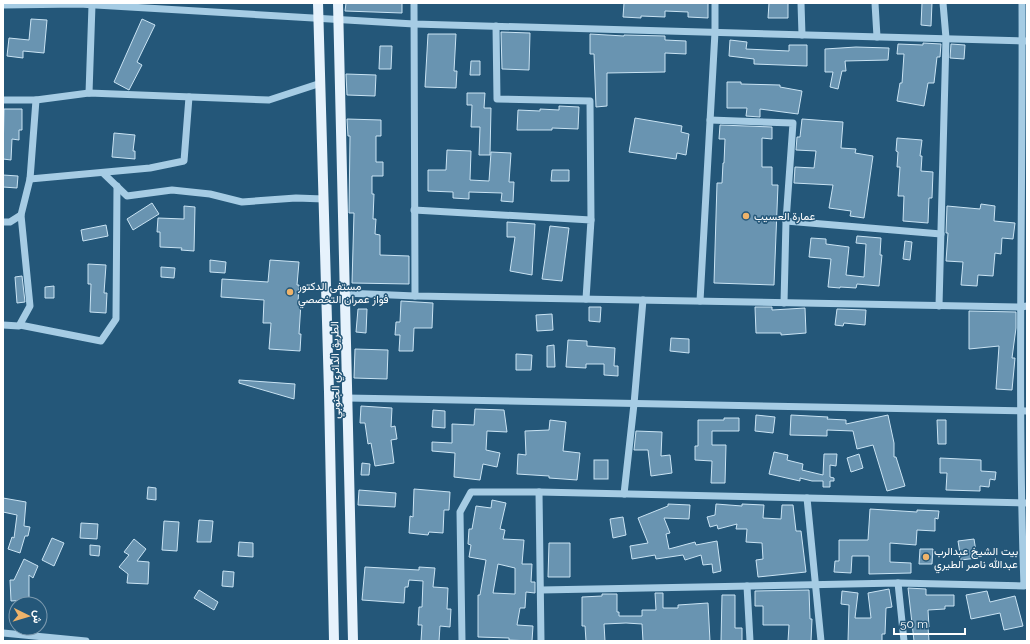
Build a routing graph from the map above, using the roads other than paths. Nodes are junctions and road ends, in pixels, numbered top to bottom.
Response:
1 (318, 3) edge
2 (338, 3) edge
3 (414, 3) edge
4 (715, 3) edge
5 (801, 3) edge
6 (875, 3) edge
7 (943, 3) edge
8 (1022, 3) edge
9 (41, 4) edge
10 (3, 5) edge
11 (92, 5) junction
12 (319, 18) junction
13 (338, 19) junction
14 (414, 24) junction
15 (496, 26) junction
16 (715, 32) junction
17 (802, 34) junction
18 (877, 36) junction
19 (946, 38) junction
20 (1025, 41) edge
21 (321, 83) junction
22 (89, 93) junction
23 (189, 97) junction
24 (3, 100) edge
25 (36, 100) junction
26 (710, 120) junction
27 (1024, 129) edge
28 (103, 173) junction
29 (30, 179) junction
30 (117, 186) junction
31 (324, 200) junction
32 (414, 210) junction
33 (21, 215) junction
34 (591, 220) junction
35 (786, 221) junction
36 (3, 222) edge
37 (941, 234) junction
38 (345, 293) junction
39 (415, 296) junction
40 (586, 299) junction
41 (643, 300) junction
42 (700, 301) junction
43 (784, 303) junction
44 (939, 306) junction
45 (1024, 307) edge
46 (3, 325) edge
47 (20, 325) junction
48 (347, 398) junction
49 (634, 404) junction
50 (1024, 411) edge
51 (539, 492) junction
52 (624, 494) junction
53 (807, 498) junction
54 (1024, 503) edge
55 (898, 582) junction
56 (816, 584) junction
57 (748, 586) junction
58 (1026, 586) edge
59 (540, 590) junction
60 (3, 633) edge
61 (86, 641) edge
62 (334, 641) edge
63 (353, 641) edge
64 (462, 641) edge
65 (541, 641) edge
66 (750, 641) edge
67 (821, 641) edge
68 (904, 641) edge

1 - 12 main road, الطريق الدائري الجنوبي
2 - 13 main road, الطريق الدائري الجنوبي
3 - 14 street
4 - 16 street
5 - 17 street
6 - 18 street
7 - 19 street
8 - 20 street
9 - 10 street
9 - 11 street
11 - 12 street
11 - 22 street
12 - 13 street
12 - 21 main road, الطريق الدائري الجنوبي
13 - 14 street
13 - 38 main road, الطريق الدائري الجنوبي
14 - 15 street
14 - 32 street
15 - 16 street
15 - 34 street
16 - 17 street
16 - 26 street
17 - 18 street
18 - 19 street
19 - 20 street
19 - 37 street
20 - 27 street
21 - 23 street
21 - 31 main road, الطريق الدائري الجنوبي
22 - 23 street
22 - 25 street
23 - 28 street
24 - 25 street
25 - 29 street
26 - 35 street
26 - 42 street
27 - 45 street
28 - 29 street
28 - 30 street
29 - 33 street
30 - 31 street
30 - 47 street
31 - 62 main road, الطريق الدائري الجنوبي
32 - 34 street
32 - 39 street
33 - 36 street
33 - 47 street
34 - 40 street
35 - 37 street
35 - 43 street
37 - 44 street
38 - 39 street
38 - 48 main road, الطريق الدائري الجنوبي
39 - 40 street
40 - 41 street
41 - 42 street
41 - 49 street
42 - 43 street
43 - 44 street
44 - 45 street
45 - 50 street
46 - 47 street
48 - 49 street
48 - 63 main road, الطريق الدائري الجنوبي
49 - 50 street
49 - 52 street
50 - 54 street
51 - 52 street
51 - 59 street
51 - 64 street
52 - 53 street
53 - 54 street
53 - 56 street
54 - 58 street
55 - 56 street
55 - 58 street
55 - 68 street
56 - 57 street
56 - 67 street
57 - 59 street
57 - 66 street
59 - 65 street
60 - 61 street

